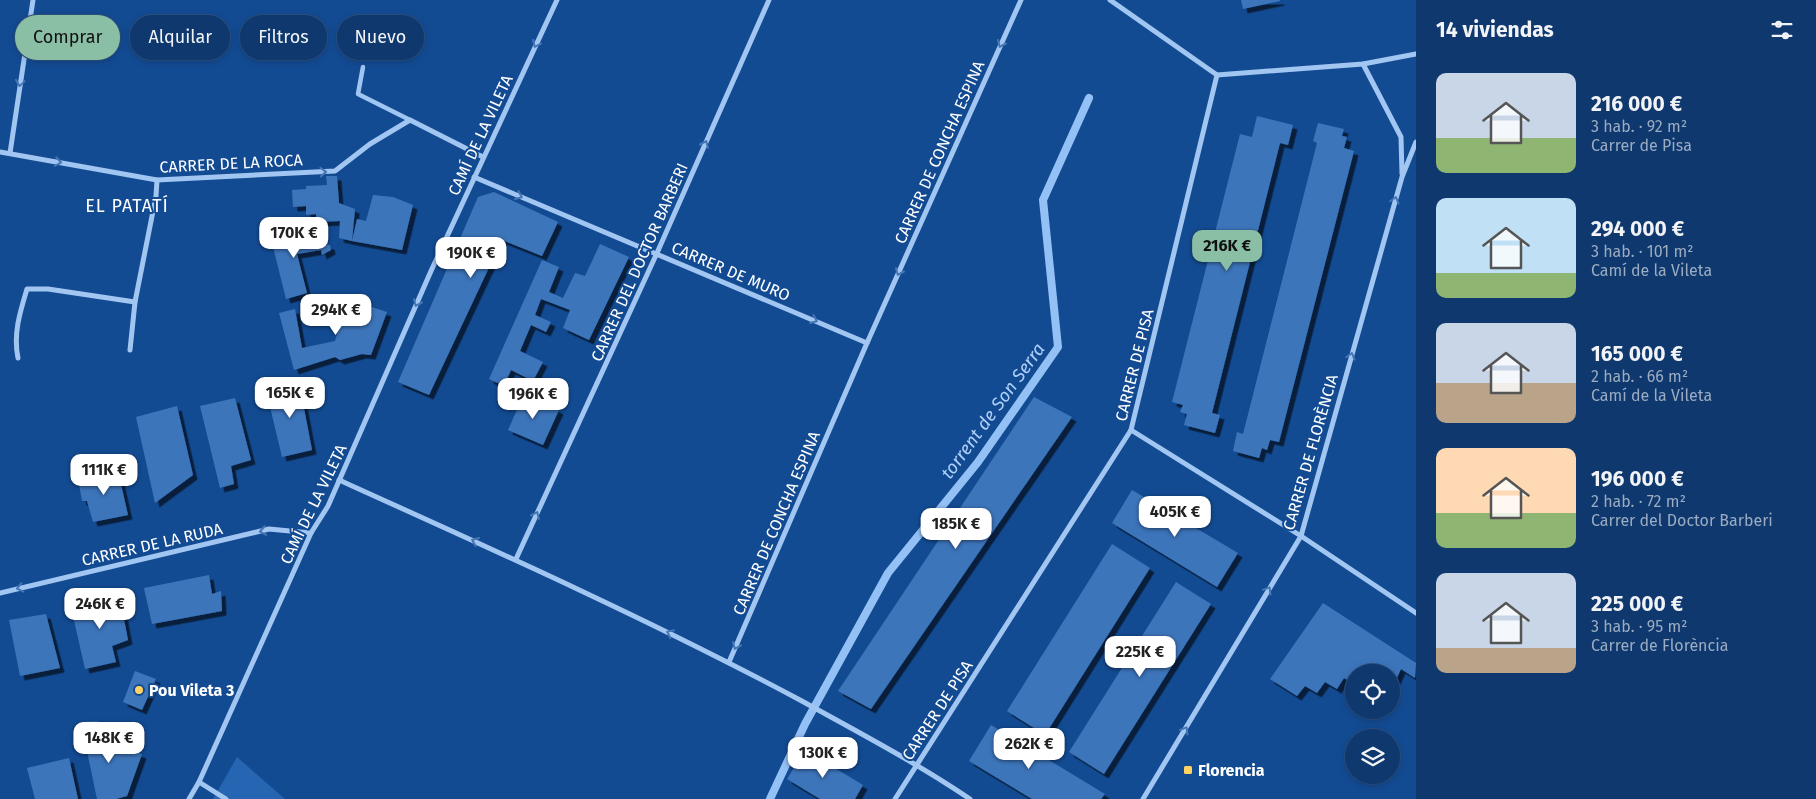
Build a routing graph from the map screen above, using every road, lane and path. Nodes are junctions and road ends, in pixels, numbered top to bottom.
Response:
1 (33, 0) edge
2 (557, 0) edge
3 (769, 0) edge
4 (1021, 0) edge
5 (1110, 0) edge
6 (1416, 54) edge
7 (1363, 64) junction
8 (363, 67) dead end
9 (1216, 74) junction
10 (410, 120) junction
11 (1416, 142) edge
12 (0, 152) edge
13 (10, 153) junction
14 (483, 157) junction
15 (474, 177) junction
16 (1402, 177) junction
17 (157, 180) junction
18 (657, 253) junction
19 (135, 302) junction
20 (867, 343) junction
21 (130, 350) dead end
22 (18, 358) dead end
23 (1131, 430) junction
24 (339, 480) junction
25 (311, 533) junction
26 (1301, 536) junction
27 (516, 560) junction
28 (0, 593) edge
29 (1416, 613) edge
30 (729, 662) junction
31 (918, 764) junction
32 (199, 782) junction
33 (189, 799) edge
34 (226, 799) edge
35 (895, 799) edge
36 (970, 799) edge
37 (1144, 799) edge

1 -> 13 street
2 -> 14 street, CAMÍ DE LA VILETA
18 -> 3 street, CARRER DEL DOCTOR BARBERI
4 -> 20 street, CARRER DE CONCHA ESPINA
5 - 9 street
6 - 7 street
7 - 9 street
7 - 16 street
8 - 10 street
9 - 23 street, CARRER DE PISA
10 - 14 street
17 -> 10 street, CARRER DE LA ROCA
11 - 16 street, CARRER DE FLORÈNCIA
12 - 13 street
13 -> 17 street, CARRER DE LA ROCA
14 - 15 street, CAMÍ DE LA VILETA
15 -> 18 street, CARRER DE MURO
15 -> 24 street, CAMÍ DE LA VILETA
26 -> 16 street, CARRER DE FLORÈNCIA
17 - 19 street
18 -> 20 street, CARRER DE MURO
27 -> 18 street, CARRER DEL DOCTOR BARBERI
19 - 21 street
19 - 22 street
20 -> 30 street, CARRER DE CONCHA ESPINA
23 - 26 street
23 - 31 street, CARRER DE PISA
24 - 25 street, CAMÍ DE LA VILETA
27 -> 24 street
25 -> 28 street, CARRER DE LA RUDA
25 - 32 street, CAMÍ DE LA VILETA
26 - 29 street
37 -> 26 street, CARRER DE FLORÈNCIA
30 -> 27 street
30 - 31 street
31 - 35 street, CARRER DE PISA
31 - 36 street
32 - 33 street, CAMÍ DE LA VILETA
32 - 34 street

